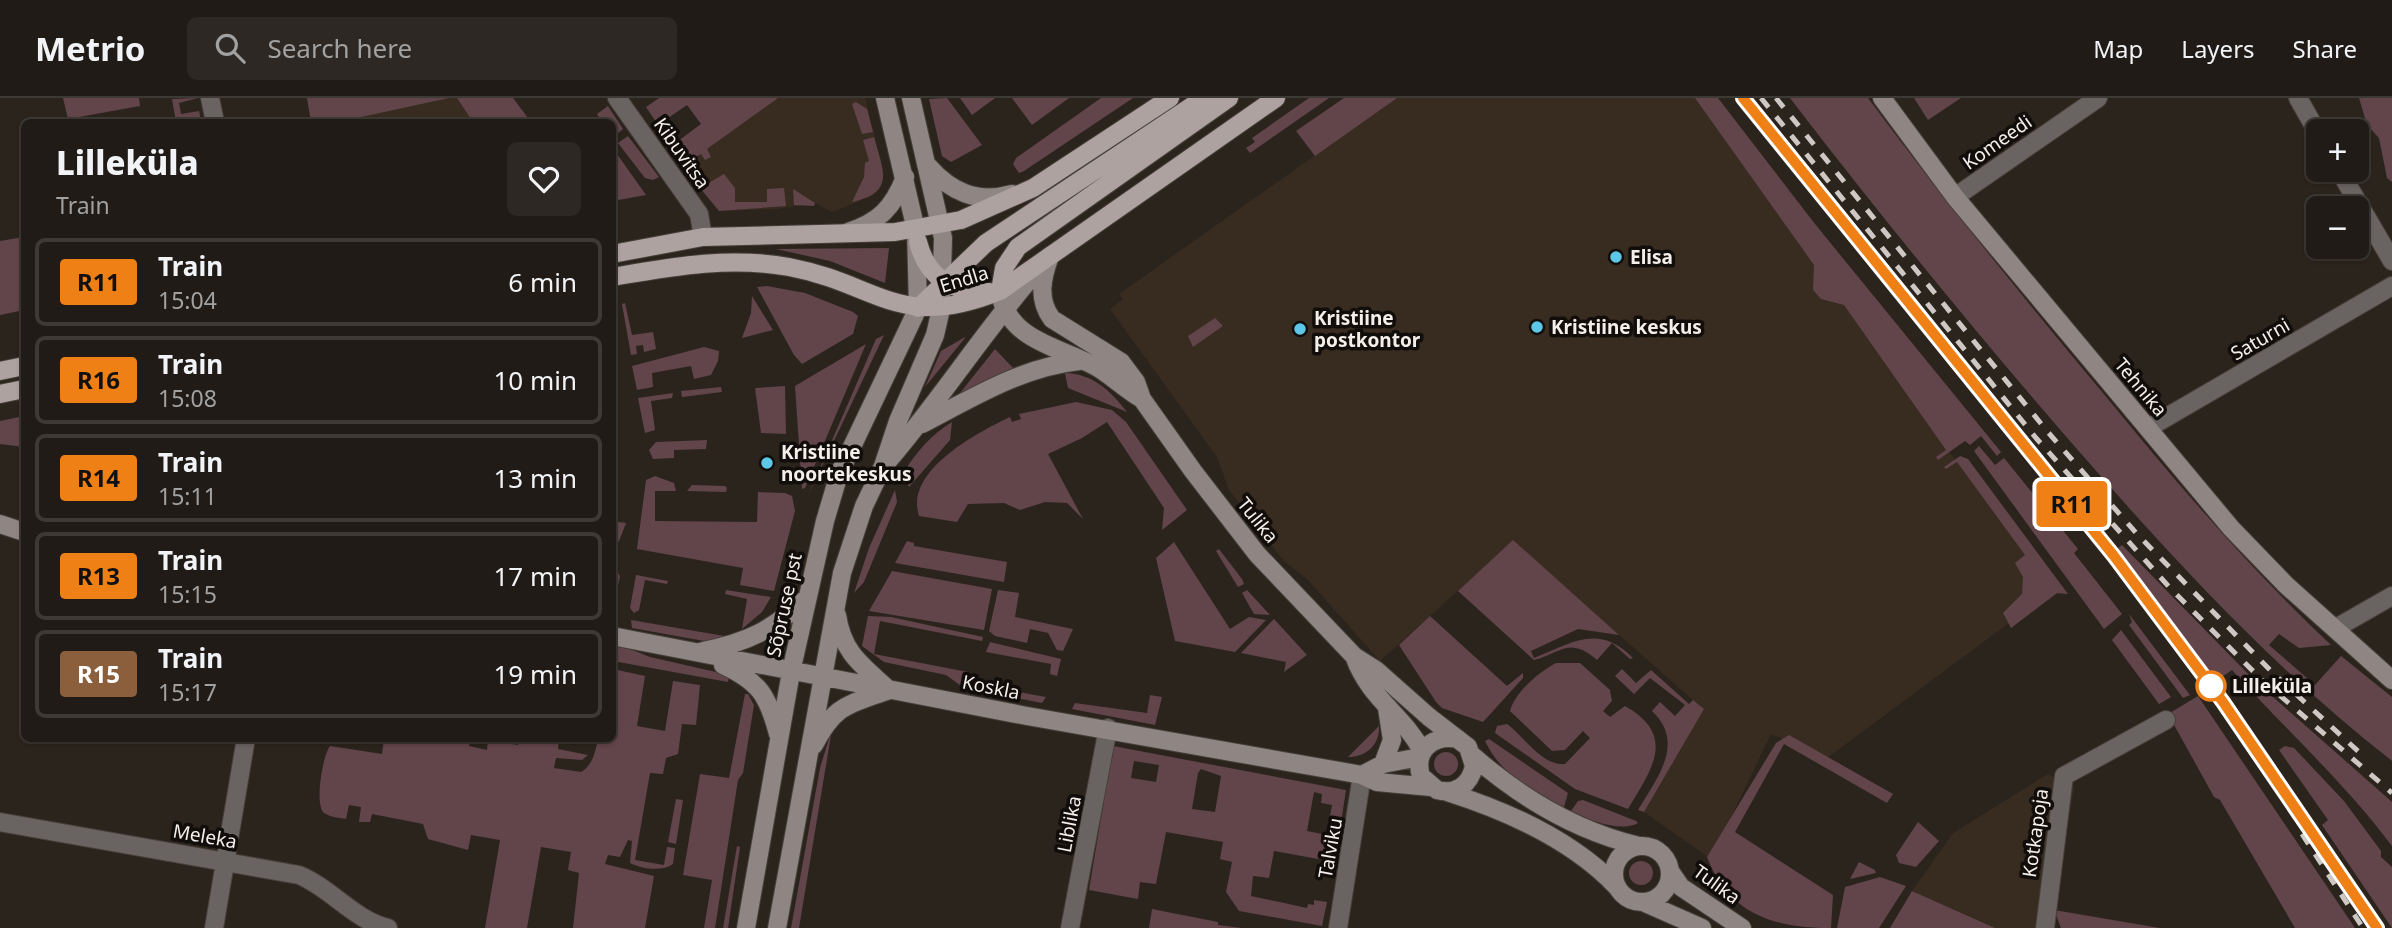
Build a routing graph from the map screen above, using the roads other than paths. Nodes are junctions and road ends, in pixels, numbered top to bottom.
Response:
1 (210, 98) edge
2 (617, 98) edge
3 (885, 98) edge
4 (911, 98) edge
5 (1170, 98) edge
6 (1204, 98) edge
7 (1229, 98) edge
8 (1276, 98) edge
9 (1882, 98) edge
10 (2098, 98) edge
11 (2298, 98) edge
12 (214, 119) edge
13 (2310, 119) edge
14 (926, 164) junction
15 (905, 177) junction
16 (2346, 182) edge
17 (1033, 188) junction
18 (1955, 197) junction
19 (941, 226) junction
20 (847, 233) junction
21 (917, 236) junction
22 (703, 237) junction
23 (616, 253) edge
24 (1050, 256) junction
25 (2392, 261) edge
26 (616, 276) edge
27 (944, 282) junction
28 (2392, 286) edge
29 (1002, 300) junction
30 (918, 309) junction
31 (941, 309) junction
32 (1080, 361) junction
33 (21, 367) edge
34 (0, 371) edge
35 (21, 390) edge
36 (0, 394) edge
37 (1142, 399) junction
38 (918, 426) junction
39 (2148, 428) junction
40 (883, 466) junction
41 (0, 524) edge
42 (21, 532) edge
43 (21, 533) edge
44 (0, 535) edge
45 (2392, 596) edge
46 (807, 598) junction
47 (836, 604) junction
48 (2336, 628) junction
49 (616, 637) edge
50 (694, 653) junction
51 (1354, 656) junction
52 (791, 672) junction
53 (821, 677) junction
54 (2392, 680) edge
55 (889, 690) junction
56 (1387, 708) junction
57 (2166, 720) dead end
58 (1108, 728) junction
59 (1458, 739) junction
60 (245, 742) edge
61 (779, 742) junction
62 (1421, 754) junction
63 (1473, 756) junction
64 (806, 761) junction
65 (1383, 764) junction
66 (1362, 775) junction
67 (1439, 790) junction
68 (0, 822) edge
69 (1639, 846) junction
70 (225, 861) junction
71 (1670, 871) junction
72 (1616, 886) junction
73 (1643, 902) junction
74 (214, 928) edge
75 (388, 928) edge
76 (746, 928) edge
77 (777, 928) edge
78 (1070, 928) edge
79 (1338, 928) edge
80 (1702, 928) edge
81 (1742, 928) edge
82 (2045, 928) edge

1 - 12 street
2 - 22 street, Kibuvitsa
3 - 15 main road
4 - 14 main road
5 - 17 main road
6 - 27 main road
7 - 29 main road
8 - 24 main road, Endla
9 - 18 main road, Tehnika
10 - 18 street, Komeedi
11 - 13 street
14 - 17 main road
14 - 19 main road
15 - 20 main road
15 - 21 main road
16 - 25 street
17 - 19 main road
18 - 39 main road, Tehnika
19 - 21 main road
19 - 27 main road
20 - 21 main road
20 - 22 main road
21 - 27 main road
21 - 30 main road
22 - 23 main road
24 - 29 main road, Endla
24 - 37 main road, Tulika
26 - 30 main road, Endla
27 - 29 main road
27 - 30 main road
27 - 31 main road
28 - 39 street, Saturni
29 - 31 main road, Endla
29 - 32 main road, Tulika
29 - 38 main road
30 - 31 main road, Endla
30 - 46 main road, Sõpruse pst
31 - 40 main road
32 - 37 main road, Tulika
32 - 38 main road
33 - 34 main road
35 - 36 main road
37 - 51 main road, Tulika
38 - 40 main road
39 - 48 main road, Tehnika
40 - 47 main road
41 - 42 main road
43 - 44 main road
45 - 48 street
46 - 50 main road
46 - 52 main road, Sõpruse pst
47 - 53 main road
47 - 55 main road
48 - 54 main road, Tehnika
49 - 50 main road, Koskla
50 - 52 main road, Koskla
50 - 61 main road
51 - 56 main road, Tulika
51 - 59 main road, Tulika
52 - 53 main road, Koskla
52 - 61 main road, Sõpruse pst
53 - 55 main road, Koskla
53 - 64 main road
55 - 58 main road, Koskla
55 - 64 main road
56 - 62 main road, Tulika
56 - 65 main road
57 - 82 street, Kotkapoja
58 - 66 main road, Koskla
58 - 78 street, Liblika
59 - 62 main road
59 - 63 main road
60 - 70 street
61 - 76 main road, Sõpruse pst
62 - 65 main road
62 - 67 main road
63 - 67 main road
63 - 69 main road
64 - 77 main road
65 - 66 main road
66 - 67 main road, Koskla
66 - 79 street, Talviku
67 - 72 main road
68 - 70 street, Meleka
69 - 71 main road
69 - 72 main road
70 - 74 street
70 - 75 street, Meleka
71 - 73 main road
71 - 81 main road, Tulika
72 - 73 main road
73 - 80 main road

